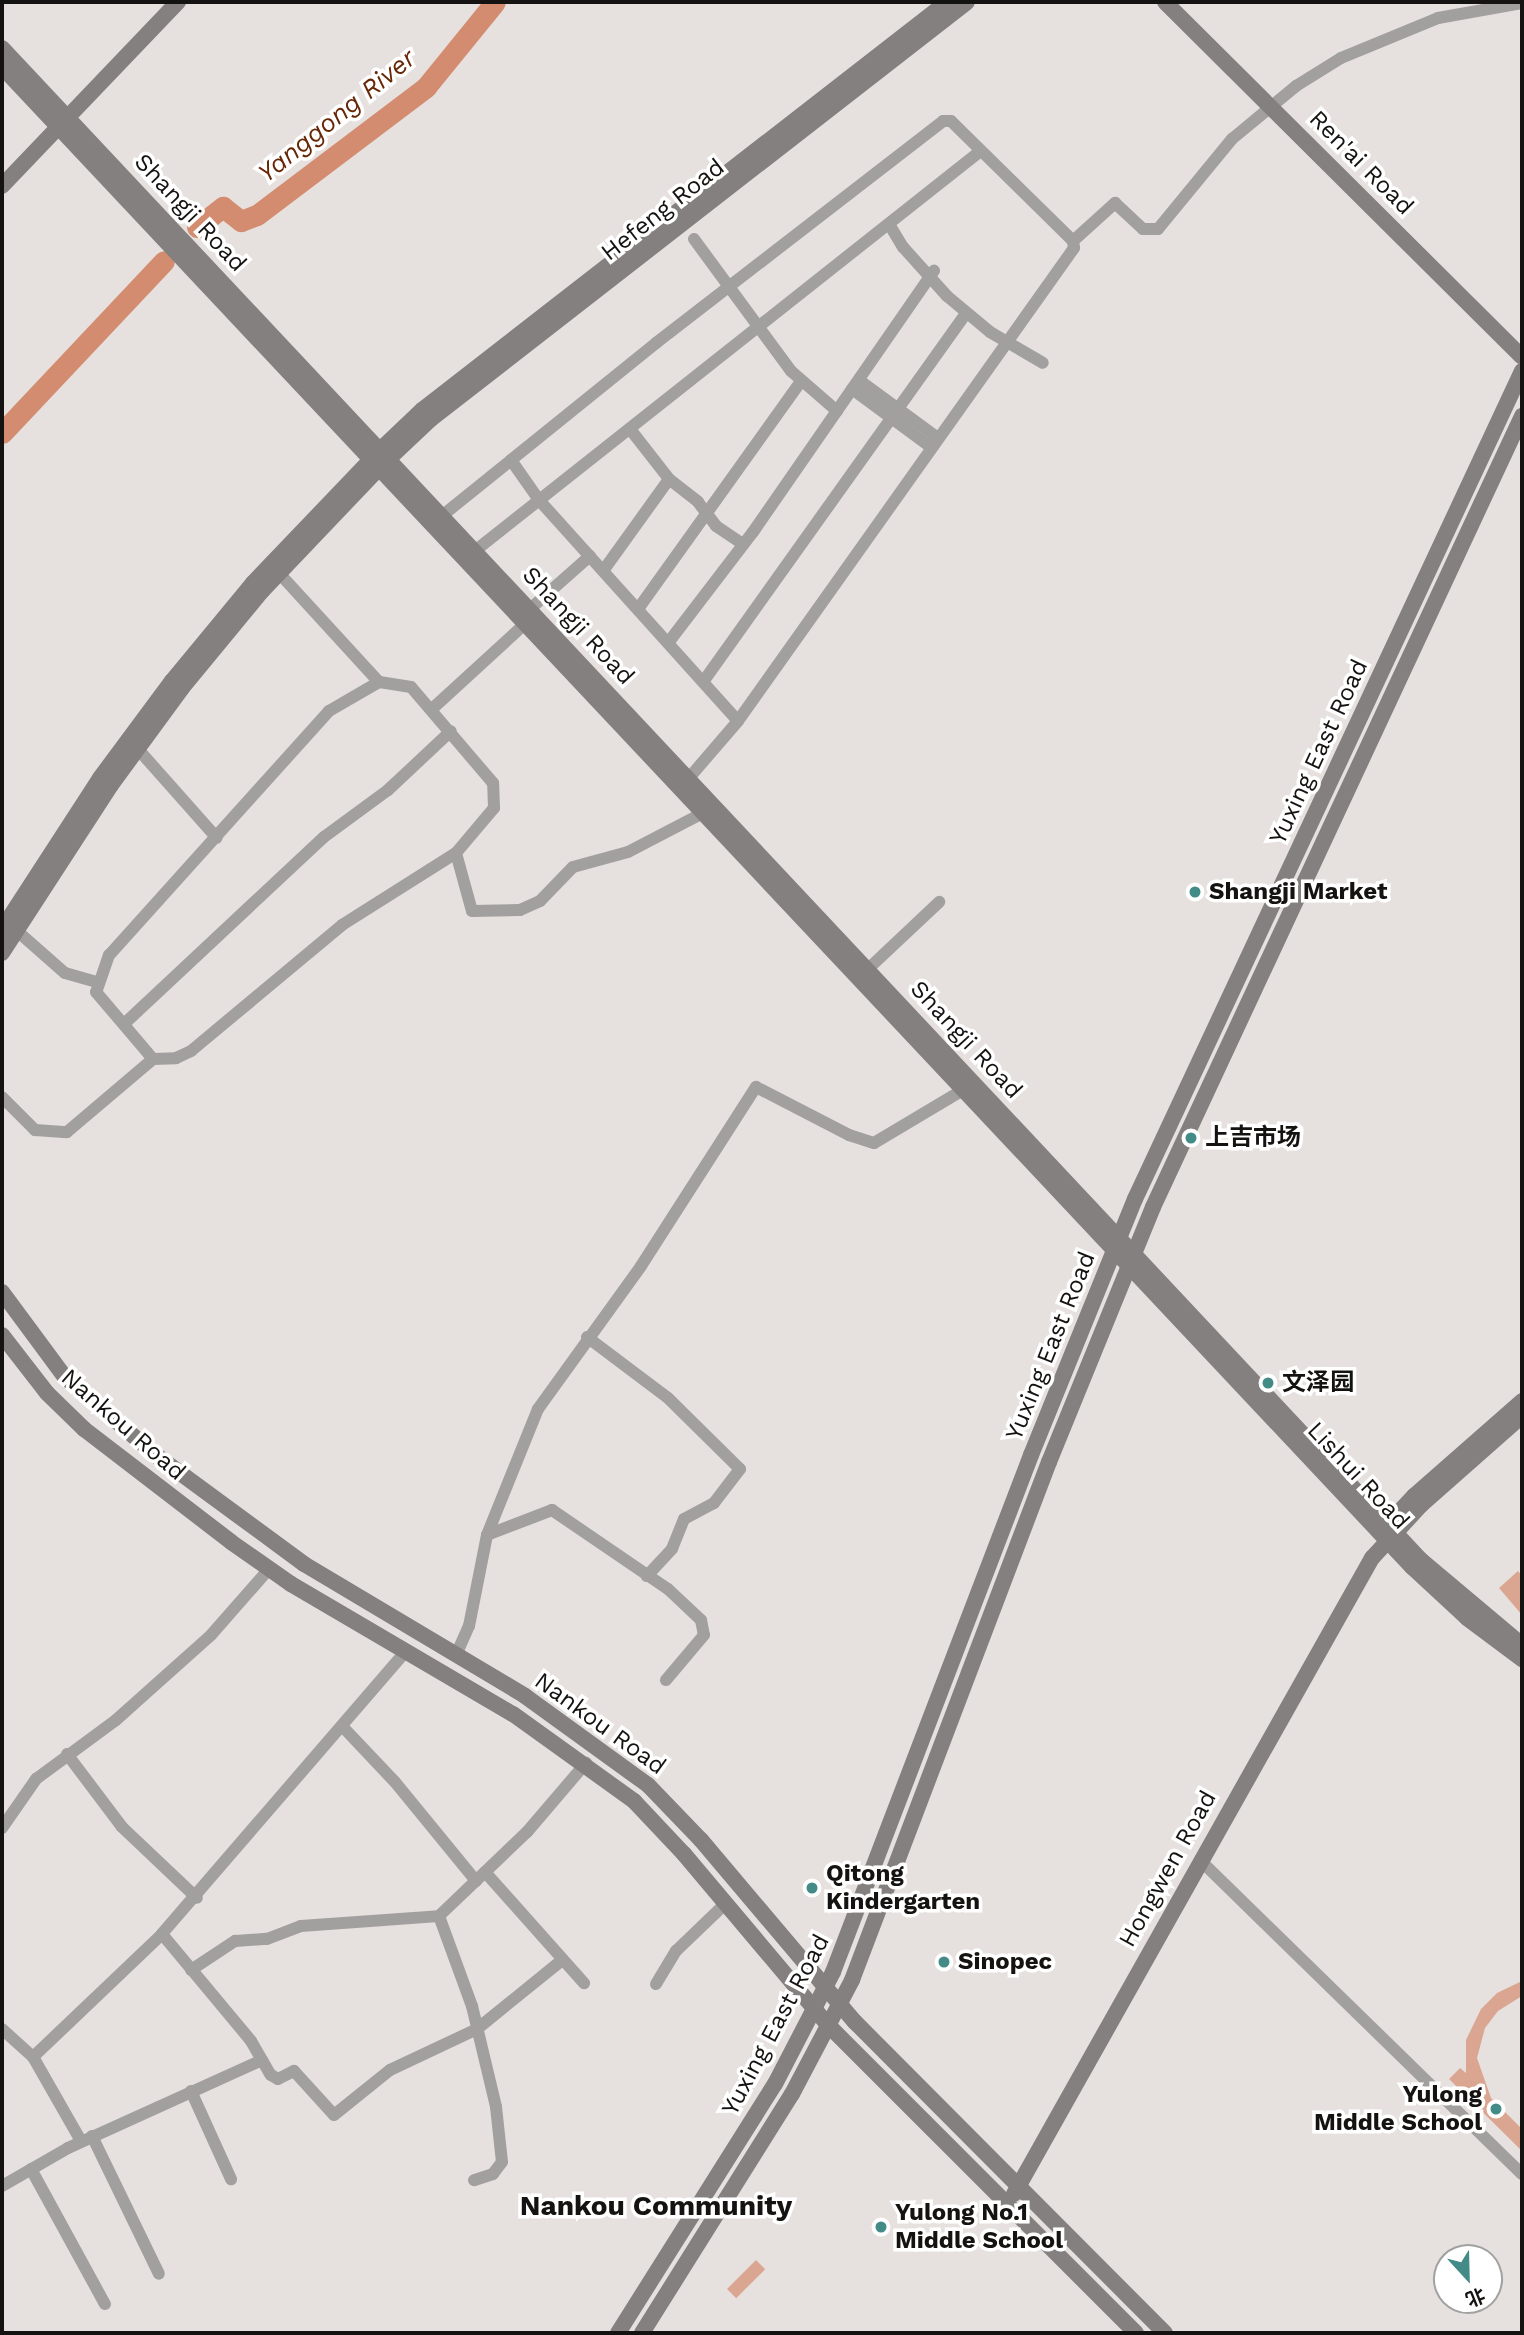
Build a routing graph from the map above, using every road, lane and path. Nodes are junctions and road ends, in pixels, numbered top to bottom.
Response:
1 (178, 2) edge
2 (947, 2) edge
3 (967, 2) edge
4 (1166, 2) edge
5 (1522, 3) edge
6 (2, 48) edge
7 (2, 67) edge
8 (1271, 105) junction
9 (63, 122) junction
10 (978, 153) junction
11 (2, 186) edge
12 (889, 224) junction
13 (694, 239) dead end
14 (1073, 241) junction
15 (931, 275) junction
16 (728, 287) junction
17 (966, 313) junction
18 (757, 328) junction
19 (1007, 341) junction
20 (1522, 357) edge
21 (1043, 363) dead end
22 (1522, 370) edge
23 (801, 381) junction
24 (855, 384) junction
25 (837, 411) junction
26 (894, 413) junction
27 (1522, 416) edge
28 (630, 429) junction
29 (935, 443) junction
30 (382, 458) junction
31 (511, 460) junction
32 (669, 479) junction
33 (539, 500) junction
34 (707, 513) junction
35 (443, 515) junction
36 (743, 544) junction
37 (476, 550) junction
38 (590, 556) junction
39 (603, 571) junction
40 (279, 573) junction
41 (638, 609) junction
42 (528, 616) junction
43 (668, 643) junction
44 (379, 682) junction
45 (703, 682) junction
46 (432, 709) junction
47 (738, 721) junction
48 (451, 731) junction
49 (137, 748) junction
50 (690, 778) junction
51 (703, 813) junction
52 (217, 838) junction
53 (456, 853) junction
54 (939, 902) dead end
55 (9, 929) edge
56 (2, 953) edge
57 (867, 969) junction
58 (97, 982) junction
59 (124, 1024) junction
60 (153, 1059) junction
61 (962, 1090) junction
62 (2, 1097) edge
63 (1117, 1244) junction
64 (1131, 1259) junction
65 (2, 1292) edge
66 (2, 1335) edge
67 (587, 1337) junction
68 (1522, 1401) edge
69 (1522, 1416) edge
70 (1388, 1532) junction
71 (487, 1535) junction
72 (269, 1569) junction
73 (647, 1576) junction
74 (1522, 1645) edge
75 (406, 1651) junction
76 (456, 1655) junction
77 (1522, 1659) edge
78 (666, 1680) dead end
79 (342, 1726) junction
80 (67, 1754) junction
81 (586, 1763) junction
82 (2, 1828) edge
83 (1200, 1860) junction
84 (481, 1877) junction
85 (197, 1898) junction
86 (725, 1903) junction
87 (439, 1916) junction
88 (162, 1934) junction
89 (561, 1961) junction
90 (191, 1970) junction
91 (584, 1983) dead end
92 (656, 1984) dead end
93 (825, 1989) junction
94 (839, 2005) junction
95 (815, 2010) junction
96 (829, 2026) junction
97 (2, 2029) edge
98 (477, 2029) junction
99 (33, 2057) junction
100 (262, 2060) junction
101 (191, 2091) junction
102 (87, 2139) junction
103 (31, 2169) junction
104 (1522, 2174) edge
105 (231, 2179) dead end
106 (474, 2180) dead end
107 (2, 2186) edge
108 (1018, 2186) junction
109 (1007, 2205) junction
110 (159, 2274) dead end
111 (105, 2304) dead end
112 (618, 2333) edge
113 (642, 2333) edge
114 (1136, 2333) edge
115 (1166, 2333) edge

1 - 9 main road
2 - 30 main road, Hefeng Road
3 - 30 main road, Hefeng Road
4 - 8 main road, Ren'ai Road
5 - 8 street
6 - 9 main road, Shangji Road
7 - 9 main road, Shangji Road
8 - 14 street
8 - 20 main road, Ren'ai Road
9 - 11 main road
9 - 30 main road, Shangji Road
10 - 12 street
10 - 14 street
10 - 16 street
12 - 15 street
12 - 18 street
13 - 16 street
14 - 19 street
15 - 17 street
15 - 19 street
15 - 24 street
16 - 18 street
16 - 31 street
17 - 19 street
17 - 26 street
18 - 23 street
18 - 28 street
19 - 21 street
19 - 29 street
22 - 63 main road, Yuxing East Road
23 - 25 street
23 - 34 street
24 - 25 street
24 - 26 street
25 - 36 street
26 - 29 street
26 - 45 street
27 - 64 main road, Yuxing East Road
28 - 32 street
28 - 33 street
29 - 47 street
30 - 35 main road, Shangji Road
30 - 40 main road
30 - 42 main road, Shangji Road
30 - 55 main road
31 - 33 street
31 - 35 street
32 - 34 street
32 - 39 street
33 - 37 street
33 - 38 street
34 - 36 street
34 - 41 street
35 - 37 main road, Shangji Road
36 - 43 street
37 - 42 main road, Shangji Road
38 - 39 street
38 - 42 street
39 - 41 street
40 - 44 street
40 - 49 main road
41 - 43 street
42 - 46 street
42 - 50 main road, Shangji Road
42 - 51 main road, Shangji Road
43 - 45 street
44 - 46 street
44 - 52 street
45 - 47 street
46 - 48 street
47 - 50 street
48 - 53 street
48 - 59 street
49 - 52 street
49 - 55 main road
50 - 57 main road, Shangji Road
51 - 53 street
51 - 61 main road, Shangji Road
52 - 58 street
53 - 60 street
54 - 57 street
55 - 56 main road
55 - 58 street
57 - 63 main road, Shangji Road
58 - 59 street
59 - 60 street
60 - 62 street
61 - 63 main road, Shangji Road
61 - 67 street
63 - 64 main road, Lishui Road
63 - 93 main road, Yuxing East Road
64 - 70 main road, Lishui Road
64 - 94 main road, Yuxing East Road
65 - 76 main road, Nankou Road
66 - 72 main road, Nankou Road
67 - 71 street
67 - 73 street
68 - 70 main road, Hongwen Road
69 - 70 main road, Hongwen Road
70 - 74 main road, Lishui Road
70 - 77 main road, Lishui Road
70 - 83 main road, Hongwen Road
71 - 73 street
71 - 76 street
72 - 75 main road, Nankou Road
72 - 80 street
73 - 78 street
75 - 79 street
75 - 81 main road, Nankou Road
76 - 93 main road, Nankou Road
79 - 84 street
79 - 85 street
80 - 82 street
80 - 85 street
81 - 84 street
81 - 86 main road, Nankou Road
83 - 104 street
83 - 108 main road, Hongwen Road
84 - 87 street
84 - 89 street
85 - 88 street
86 - 92 street
86 - 95 main road, Nankou Road
87 - 90 street
87 - 98 street
88 - 90 street
88 - 99 street
89 - 91 street
89 - 98 street
90 - 100 street
93 - 94 main road, Nankou Road
93 - 95 main road, Yuxing East Road
94 - 96 main road, Yuxing East Road
94 - 108 main road, Nankou Road
95 - 96 main road, Nankou Road
95 - 112 main road, Yuxing East Road
96 - 109 main road, Nankou Road
96 - 113 main road, Yuxing East Road
97 - 99 street
98 - 100 street
98 - 106 street
99 - 102 street
100 - 101 street
101 - 102 street
101 - 105 street
102 - 103 street
102 - 110 street
103 - 107 street
103 - 111 street
108 - 109 main road, Hongwen Road
108 - 115 main road, Nankou Road
109 - 114 main road, Nankou Road

